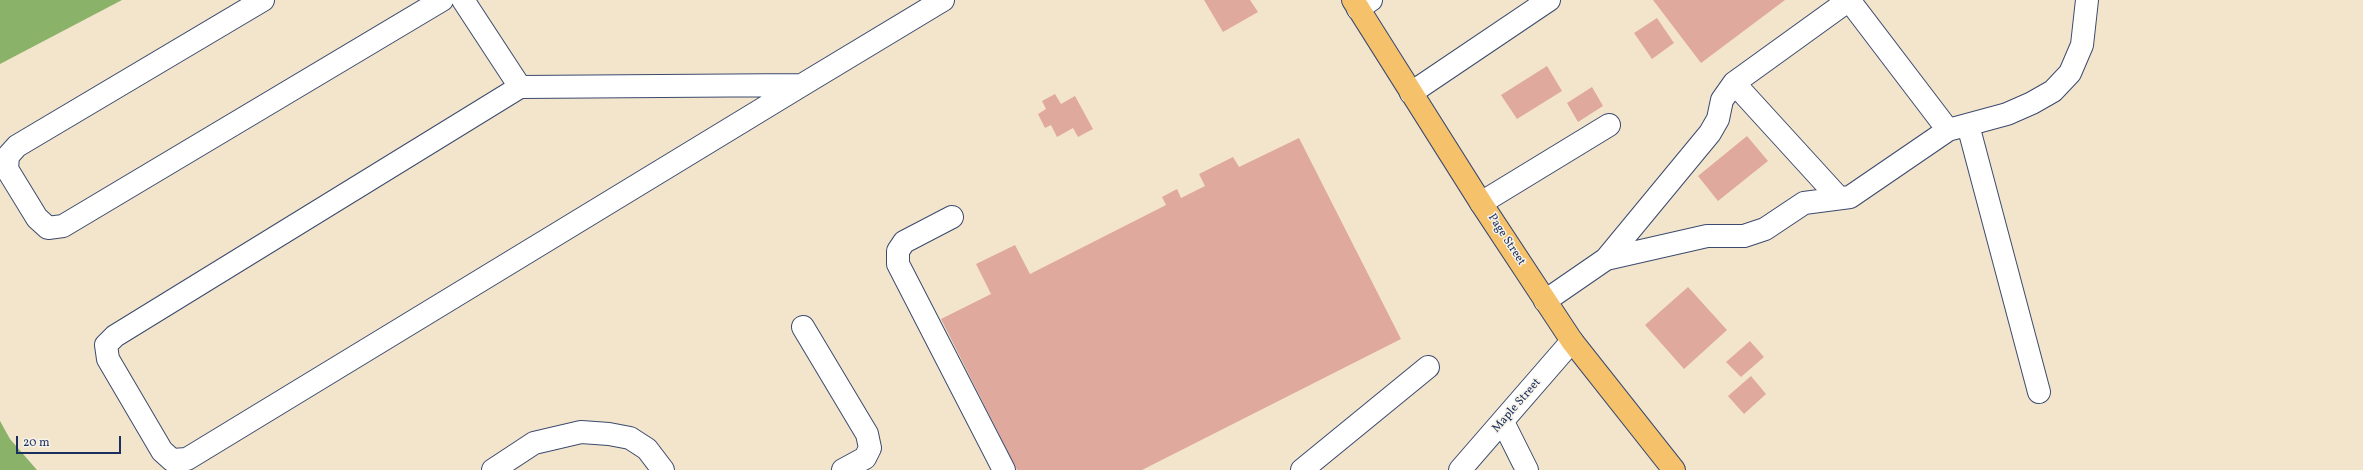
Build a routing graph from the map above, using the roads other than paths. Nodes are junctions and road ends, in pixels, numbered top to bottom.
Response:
1 (263, 0) edge
2 (442, 0) edge
3 (463, 0) edge
4 (943, 0) edge
5 (1549, 0) edge
6 (1849, 0) edge
7 (2087, 0) edge
8 (1361, 3) edge
9 (1734, 82) junction
10 (802, 85) junction
11 (520, 87) junction
12 (1411, 93) junction
13 (1609, 125) dead end
14 (1958, 127) junction
15 (1839, 198) junction
16 (1482, 203) junction
17 (952, 216) dead end
18 (1606, 259) junction
19 (1546, 301) junction
20 (803, 326) dead end
21 (1572, 341) junction
22 (1428, 367) dead end
23 (2039, 392) dead end
24 (1503, 422) junction
25 (493, 470) edge
26 (663, 470) edge
27 (843, 470) edge
28 (1004, 470) edge
29 (1302, 470) edge
30 (1460, 470) edge
31 (1527, 470) edge
32 (1674, 470) edge

1 - 2 street
3 - 11 street
4 - 10 street
5 - 12 street
6 - 9 street
6 - 14 street
7 - 14 street
8 - 12 main road, Page Street
9 - 15 street
9 - 18 street
10 - 11 street
10 - 11 street
12 - 16 main road, Page Street
13 - 16 street
14 - 15 street
14 - 23 street
15 - 18 street
16 - 19 main road, Page Street
17 - 28 street
18 - 19 street
19 - 21 main road, Page Street
20 - 27 street
21 - 24 street, Maple Street
21 - 32 main road, Page Street
22 - 29 street
24 - 30 street, Maple Street
24 - 31 street
25 - 26 street

